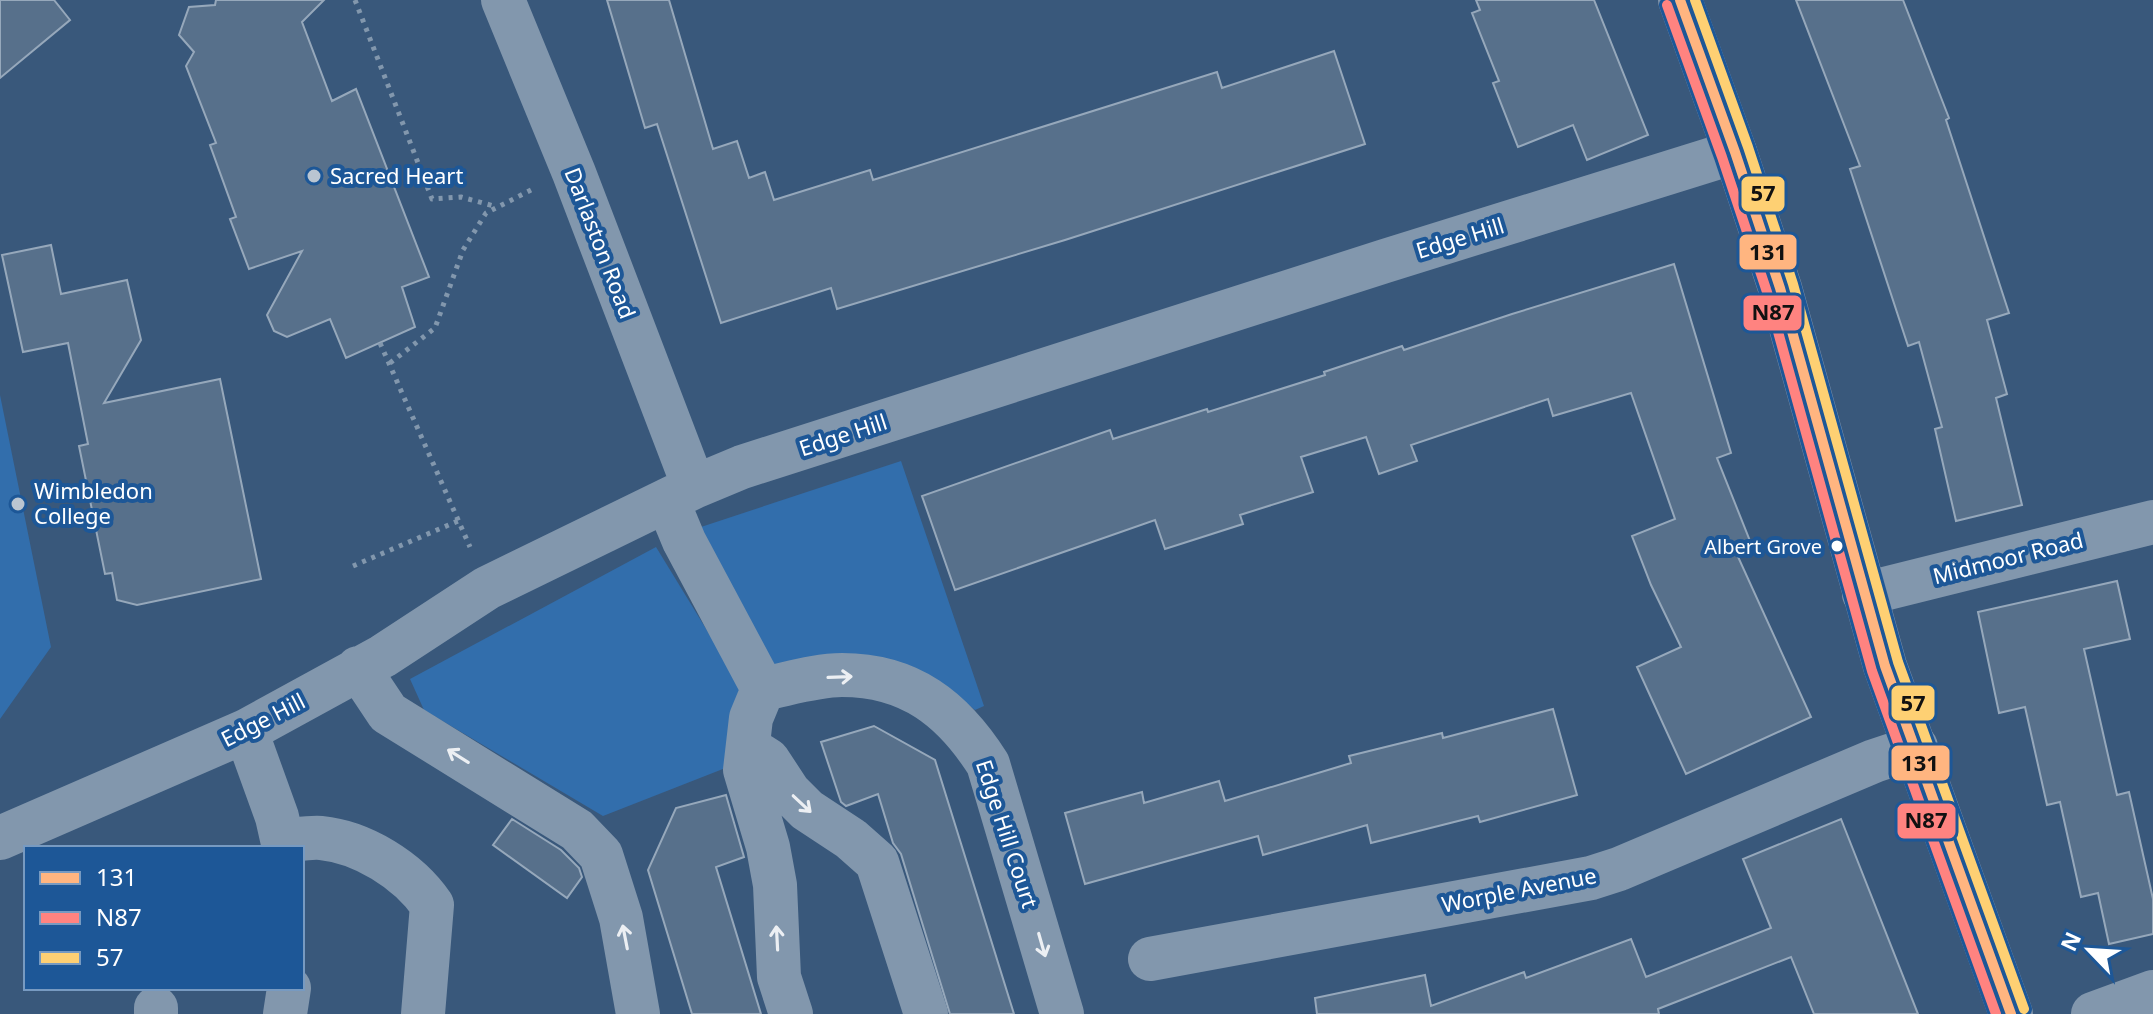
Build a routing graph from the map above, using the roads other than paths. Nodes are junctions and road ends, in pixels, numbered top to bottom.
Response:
1 (503, 0) edge
2 (1680, 0) edge
3 (1735, 152) junction
4 (680, 493) junction
5 (2153, 522) edge
6 (1864, 594) junction
7 (358, 668) junction
8 (763, 689) junction
9 (246, 731) junction
10 (1916, 747) junction
11 (749, 748) junction
12 (0, 838) edge
13 (284, 845) edge
14 (1150, 959) dead end
15 (289, 990) edge
16 (285, 1014) edge
17 (423, 1014) edge
18 (638, 1014) edge
19 (791, 1014) edge
20 (926, 1014) edge
21 (1062, 1014) edge
22 (2011, 1014) edge

1 - 4 street, Darlaston Road
2 - 3 main road
3 - 4 street, Edge Hill
3 - 6 main road
4 - 7 street, Edge Hill
4 - 8 street
5 - 6 street, Midmoor Road
6 - 10 main road
7 - 9 street, Edge Hill
18 -> 7 street
8 - 11 street
8 -> 21 street, Edge Hill Court
9 - 12 street, Edge Hill
9 - 13 street
10 - 14 street, Worple Avenue
10 - 22 main road
19 -> 11 street
11 -> 20 street
13 - 17 street
15 - 16 street

